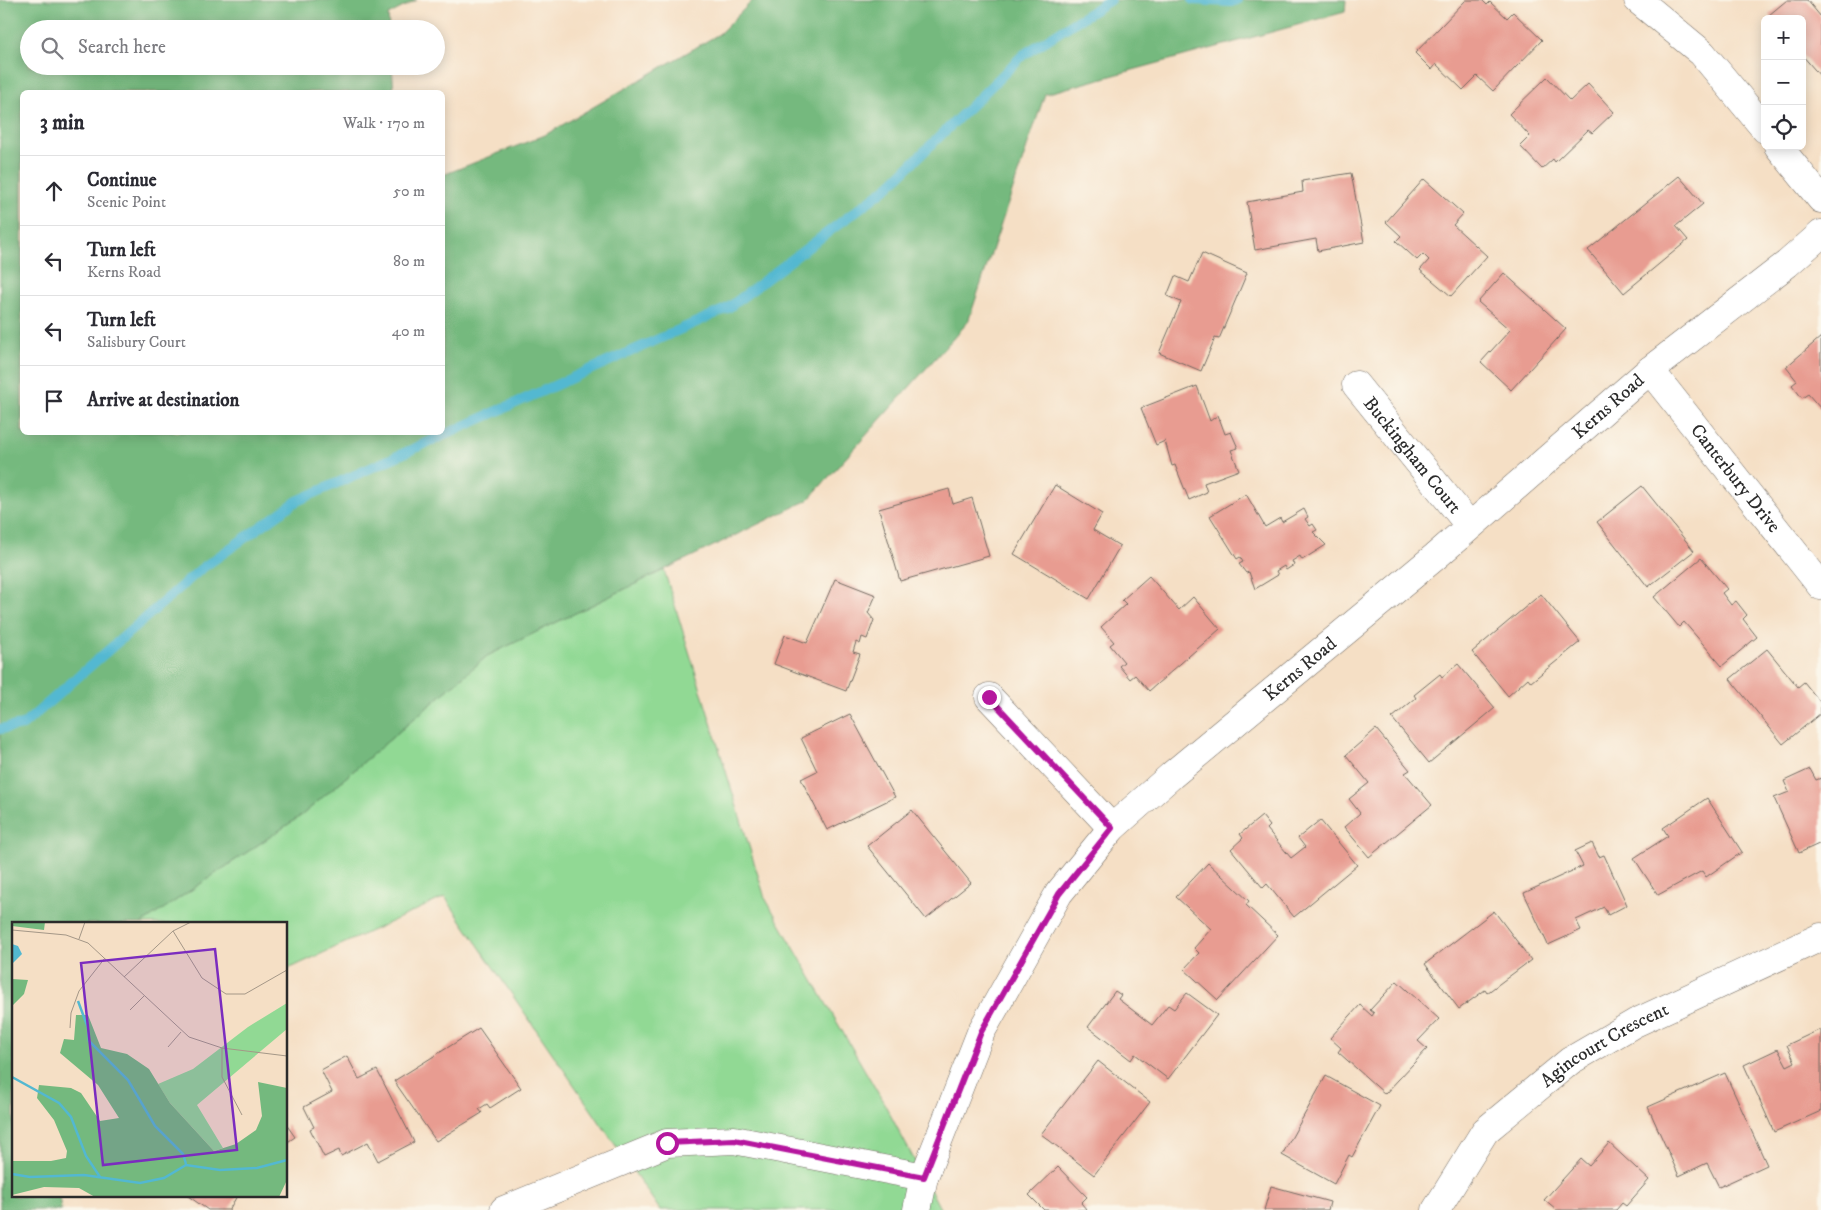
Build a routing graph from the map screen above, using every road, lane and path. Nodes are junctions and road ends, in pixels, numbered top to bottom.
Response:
1 (1638, 0) edge
2 (1761, 125) edge
3 (1781, 150) edge
4 (1821, 199) edge
5 (1821, 234) edge
6 (1650, 370) junction
7 (1356, 386) dead end
8 (1469, 525) junction
9 (1821, 586) edge
10 (989, 697) dead end
11 (1112, 828) junction
12 (1821, 937) edge
13 (924, 1177) junction
14 (504, 1210) edge
15 (917, 1210) edge
16 (1436, 1210) edge

1 - 2 street
3 - 4 street
5 - 6 street, Kerns Road
6 - 8 street, Kerns Road
6 - 9 street, Canterbury Drive
7 - 8 street, Buckingham Court
8 - 11 street, Kerns Road
10 - 11 street
11 - 13 street, Kerns Road
12 - 16 street, Agincourt Crescent
13 - 14 street
13 - 15 street, Kerns Road

